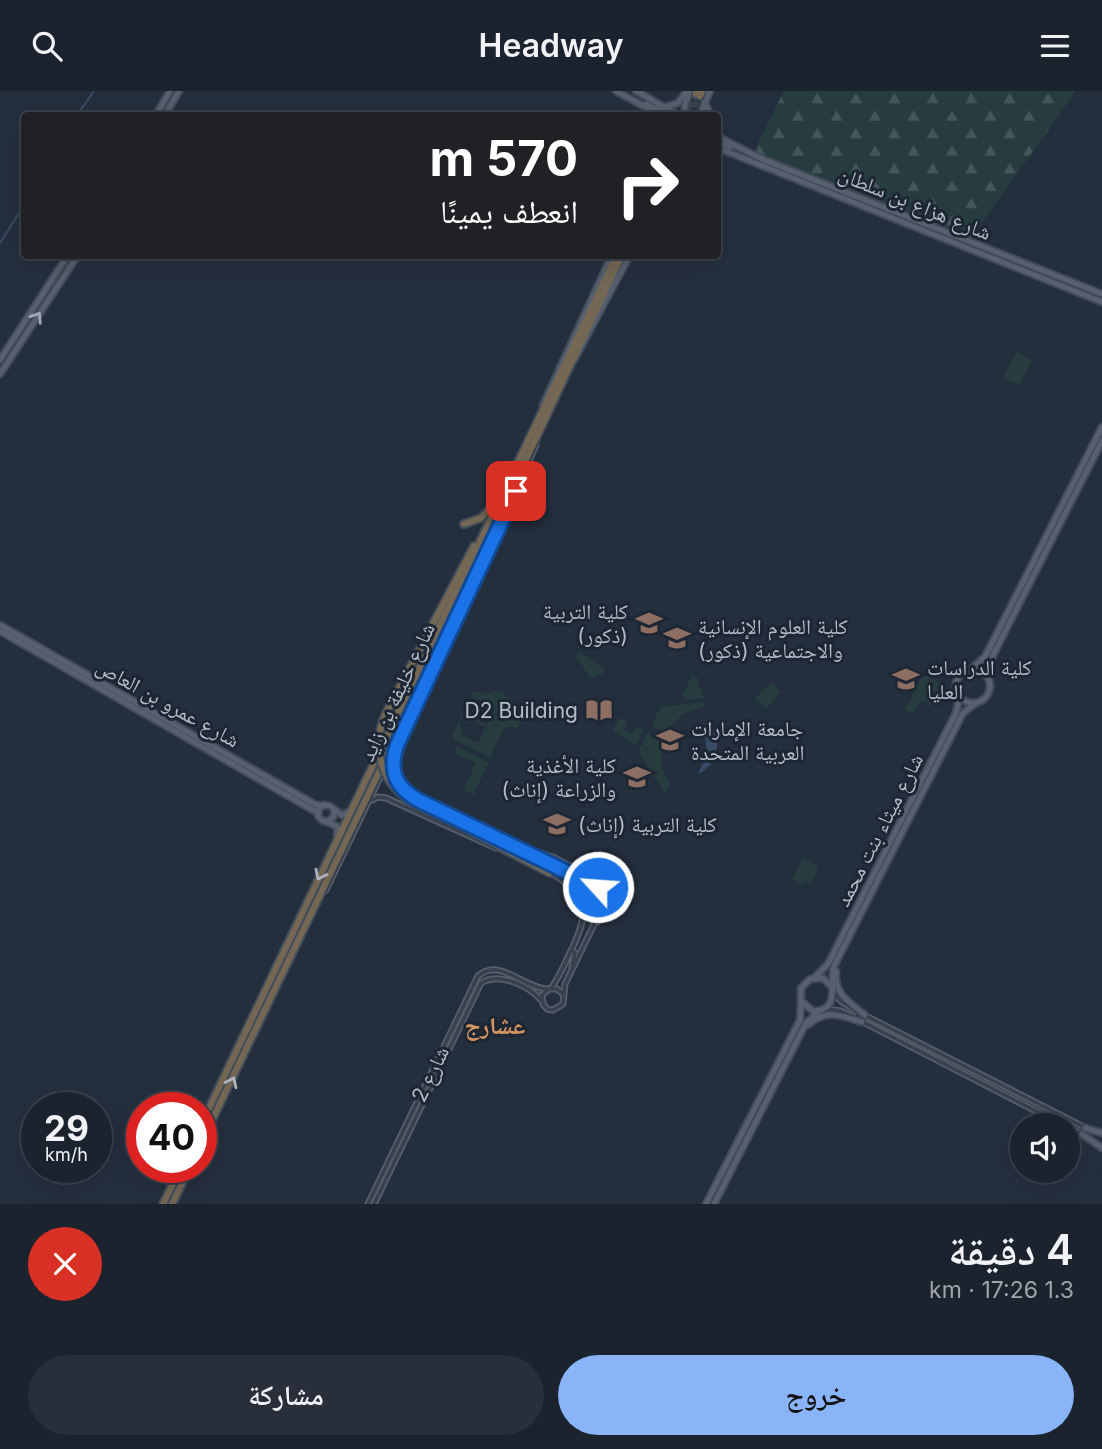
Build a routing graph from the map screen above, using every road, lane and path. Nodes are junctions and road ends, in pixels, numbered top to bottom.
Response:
1 (170, 91) edge
2 (179, 91) edge
3 (616, 91) edge
4 (636, 91) edge
5 (710, 91) edge
6 (696, 93) edge
7 (633, 101) junction
8 (662, 106) junction
9 (645, 107) junction
10 (158, 112) edge
11 (167, 112) edge
12 (649, 112) edge
13 (654, 112) edge
14 (666, 112) edge
15 (671, 112) edge
16 (678, 112) edge
17 (685, 112) edge
18 (700, 112) edge
19 (708, 112) edge
20 (721, 140) edge
21 (721, 151) edge
22 (65, 259) edge
23 (75, 259) edge
24 (615, 259) edge
25 (615, 259) edge
26 (627, 259) edge
27 (1100, 292) edge
28 (1102, 302) edge
29 (0, 360) edge
30 (572, 361) junction
31 (0, 375) edge
32 (1102, 426) edge
33 (535, 441) junction
34 (1102, 441) edge
35 (508, 484) junction
36 (464, 524) dead end
37 (485, 531) junction
38 (0, 625) edge
39 (0, 631) edge
40 (971, 669) junction
41 (989, 678) junction
42 (957, 692) junction
43 (976, 703) junction
44 (397, 745) junction
45 (361, 792) junction
46 (409, 797) junction
47 (390, 800) junction
48 (370, 801) junction
49 (322, 806) junction
50 (334, 811) junction
51 (318, 813) junction
52 (327, 822) junction
53 (522, 848) junction
54 (331, 853) junction
55 (533, 854) junction
56 (550, 873) junction
57 (319, 897) junction
58 (595, 926) junction
59 (590, 932) junction
60 (570, 952) junction
61 (838, 959) junction
62 (572, 969) junction
63 (814, 977) junction
64 (550, 989) junction
65 (833, 990) junction
66 (563, 994) junction
67 (801, 1001) junction
68 (542, 1002) junction
69 (822, 1010) junction
70 (863, 1019) junction
71 (798, 1038) junction
72 (217, 1092) edge
73 (217, 1110) edge
74 (1040, 1113) edge
75 (1080, 1130) edge
76 (1084, 1131) junction
77 (1102, 1134) edge
78 (1102, 1146) edge
79 (173, 1183) edge
80 (182, 1183) edge
81 (163, 1204) edge
82 (172, 1204) edge
83 (368, 1204) edge
84 (374, 1204) edge
85 (706, 1204) edge
86 (714, 1204) edge

1 - 10 main road
2 - 11 main road
3 - 7 main road
4 - 8 main road
5 - 6 main road
6 - 8 main road
6 - 16 main road
6 - 17 main road
6 - 18 main road
6 - 19 main road
7 - 9 main road
7 - 14 main road
8 - 15 main road
9 - 12 main road
9 - 13 main road
20 - 27 main road, شارع هزاع بن سلطان
21 - 28 main road, شارع هزاع بن سلطان
22 - 29 main road
31 -> 23 main road
24 - 30 highway, شارع خليفة بن زايد
25 - 35 highway, شارع خليفة بن زايد
26 - 30 main road
30 - 33 highway, شارع خليفة بن زايد
32 - 40 main road
33 - 44 street
33 - 57 highway, شارع خليفة بن زايد
34 - 41 main road
35 - 36 highway
35 - 37 highway, شارع خليفة بن زايد
37 - 45 highway, شارع خليفة بن زايد
37 - 46 highway, bridge
38 - 49 main road, شارع عمرو بن العاص
39 - 51 main road, شارع عمرو بن العاص
40 - 41 main road
40 - 42 main road
41 - 43 main road
42 - 43 main road
42 - 63 main road, شارع ميثاء بنت محمد
43 - 61 main road, شارع ميثاء بنت محمد
44 - 46 street
44 - 48 street
45 - 50 main road
45 - 54 highway, شارع خليفة بن زايد
46 - 47 street
46 - 53 street
46 - 56 highway
47 - 48 street
47 - 56 street
48 - 57 street
49 - 50 main road
49 - 51 main road
50 - 52 main road
51 - 52 main road
52 - 54 main road
53 - 55 street
53 - 58 street
53 - 59 street
54 -> 72 highway, شارع خليفة بن زايد
55 - 58 street
55 - 59 street
56 - 60 street
73 -> 57 highway, شارع خليفة بن زايد
58 - 59 street
59 - 62 street
60 - 62 street
60 - 64 street
61 - 65 main road, شارع ميثاء بنت محمد
61 - 70 main road
62 - 66 street
63 - 65 main road
63 - 67 main road
64 - 66 street
64 - 68 street
64 - 83 street, شارع 2
65 - 69 main road
65 - 70 street
66 - 68 street
67 - 69 main road
67 - 85 main road
68 - 84 street, شارع 2
69 - 70 street
69 - 71 main road
70 - 71 main road
70 - 74 street
70 - 76 street
71 - 86 main road
75 - 76 street
76 - 77 main road
76 - 78 main road
79 - 81 highway
80 - 82 highway

